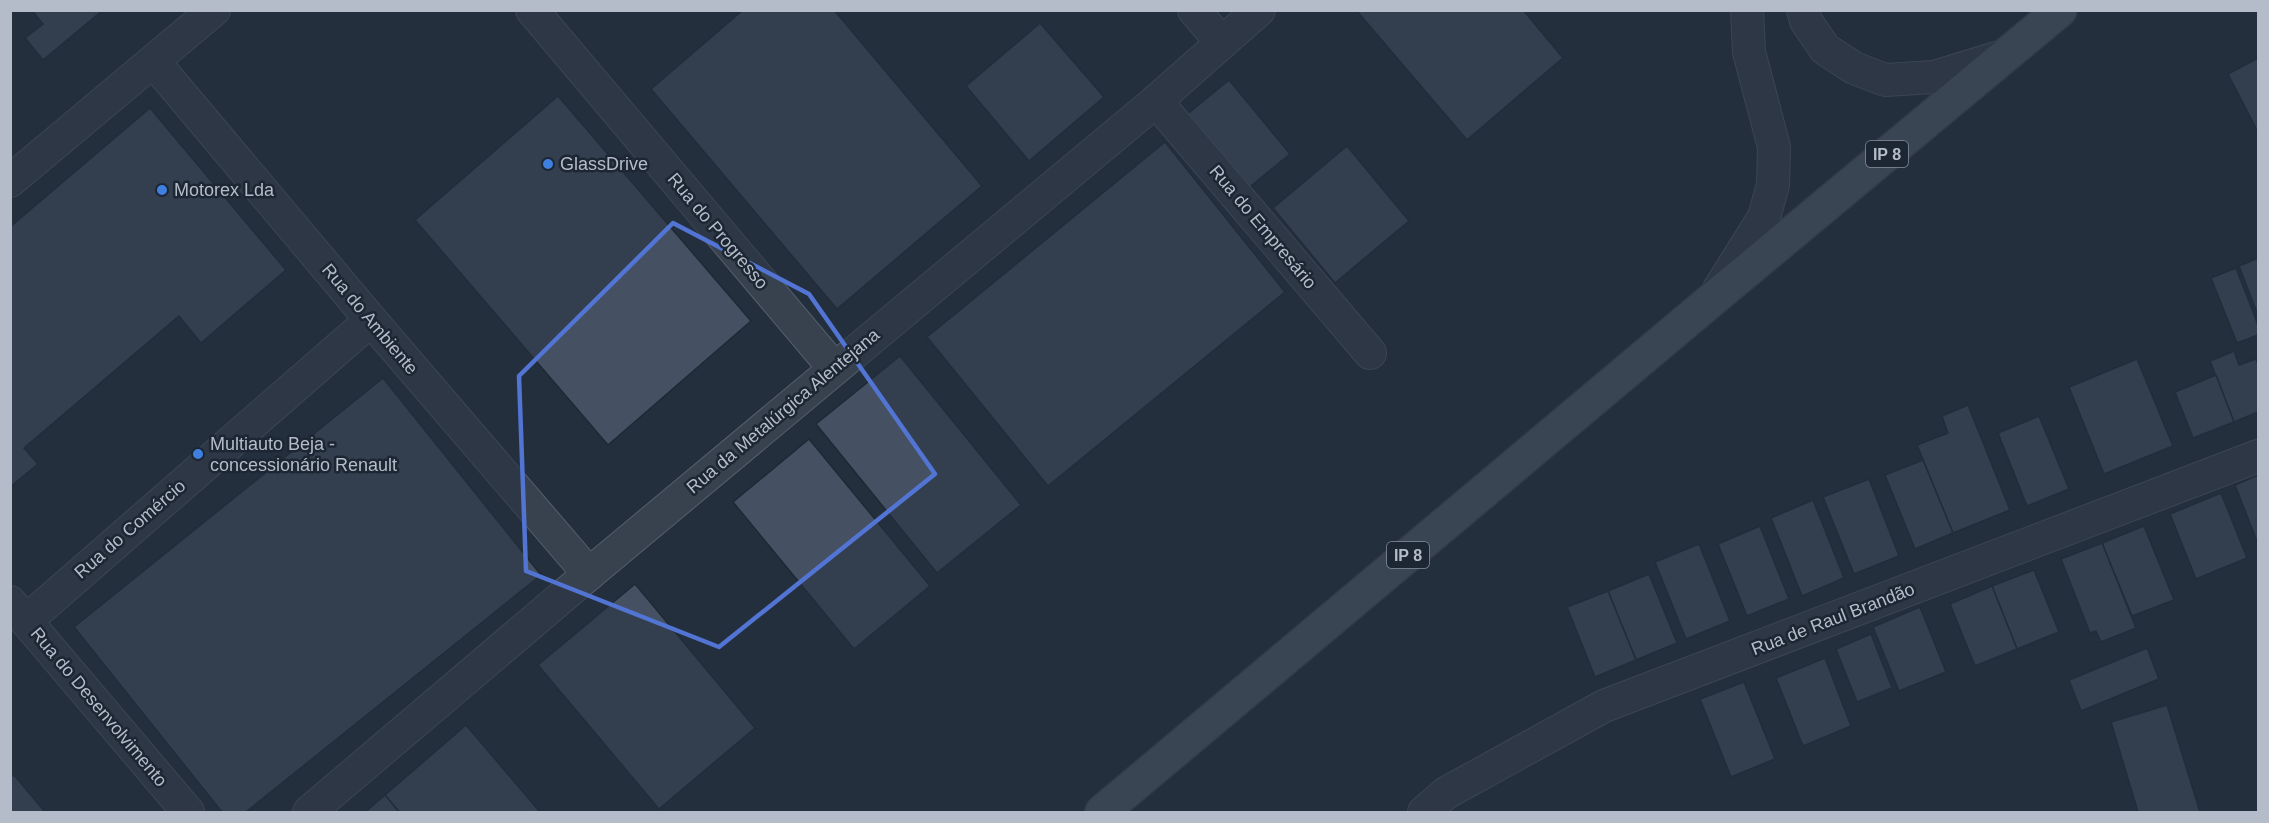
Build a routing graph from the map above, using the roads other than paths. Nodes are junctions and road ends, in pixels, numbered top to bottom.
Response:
1 (214, 10) edge
2 (532, 10) edge
3 (1194, 10) edge
4 (1259, 10) edge
5 (1747, 10) edge
6 (1803, 10) edge
7 (2060, 10) edge
8 (1221, 44) junction
9 (2007, 55) junction
10 (154, 62) junction
11 (1156, 101) junction
12 (10, 181) edge
13 (1714, 297) junction
14 (371, 320) junction
15 (1370, 353) dead end
16 (834, 368) junction
17 (2259, 456) edge
18 (589, 574) junction
19 (18, 612) edge
20 (188, 813) edge
21 (309, 813) edge
22 (1102, 813) edge
23 (1424, 813) edge

1 - 10 street
2 - 16 street, Rua do Progresso
3 - 8 street
4 - 8 street, Rua da Metalúrgica Alentejana
5 - 13 street
6 - 9 street
7 - 9 main road, IP 8
8 - 11 street, Rua da Metalúrgica Alentejana
9 - 13 main road, IP 8
10 - 12 street
10 - 14 street, Rua do Ambiente
11 - 15 street, Rua do Empresário
11 - 16 street, Rua da Metalúrgica Alentejana
13 - 22 main road, IP 8
14 - 18 street, Rua do Ambiente
14 - 19 street, Rua do Comércio
16 - 18 street, Rua da Metalúrgica Alentejana
17 - 23 street, Rua de Raul Brandão
18 - 21 street, Rua da Metalúrgica Alentejana
19 - 20 street, Rua do Desenvolvimento

